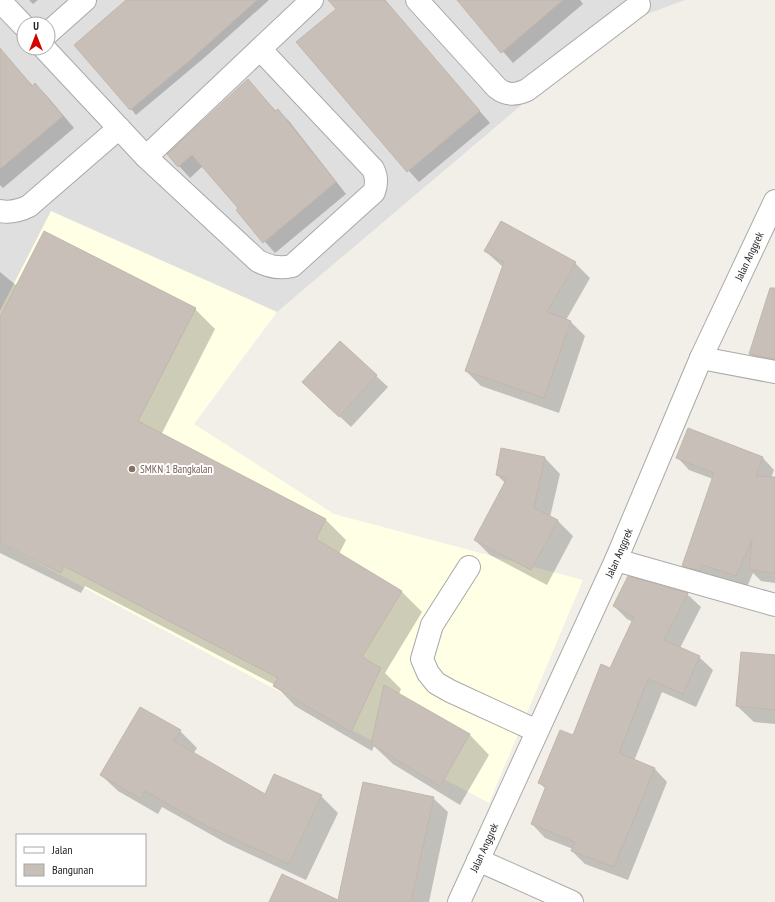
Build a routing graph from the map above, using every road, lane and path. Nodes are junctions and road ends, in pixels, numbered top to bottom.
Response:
1 (85, 0) edge
2 (312, 0) edge
3 (417, 0) edge
4 (0, 1) edge
5 (639, 2) edge
6 (16, 18) edge
7 (56, 26) edge
8 (260, 49) junction
9 (52, 56) edge
10 (119, 128) junction
11 (146, 157) junction
12 (775, 201) edge
13 (0, 211) edge
14 (701, 358) junction
15 (775, 372) edge
16 (616, 560) junction
17 (469, 567) dead end
18 (775, 605) edge
19 (537, 731) junction
20 (478, 860) junction
21 (459, 902) edge
22 (572, 902) edge

1 - 7 street
2 - 8 street
3 - 5 street
4 - 6 street
8 - 11 street
8 - 11 street
9 - 10 street
10 - 11 street
10 - 13 street
12 - 14 street, Jalan Anggrek
14 - 15 street
14 - 16 street, Jalan Anggrek
16 - 18 street
16 - 19 street, Jalan Anggrek
17 - 19 street
19 - 20 street, Jalan Anggrek
20 - 21 street, Jalan Anggrek
20 - 22 street

